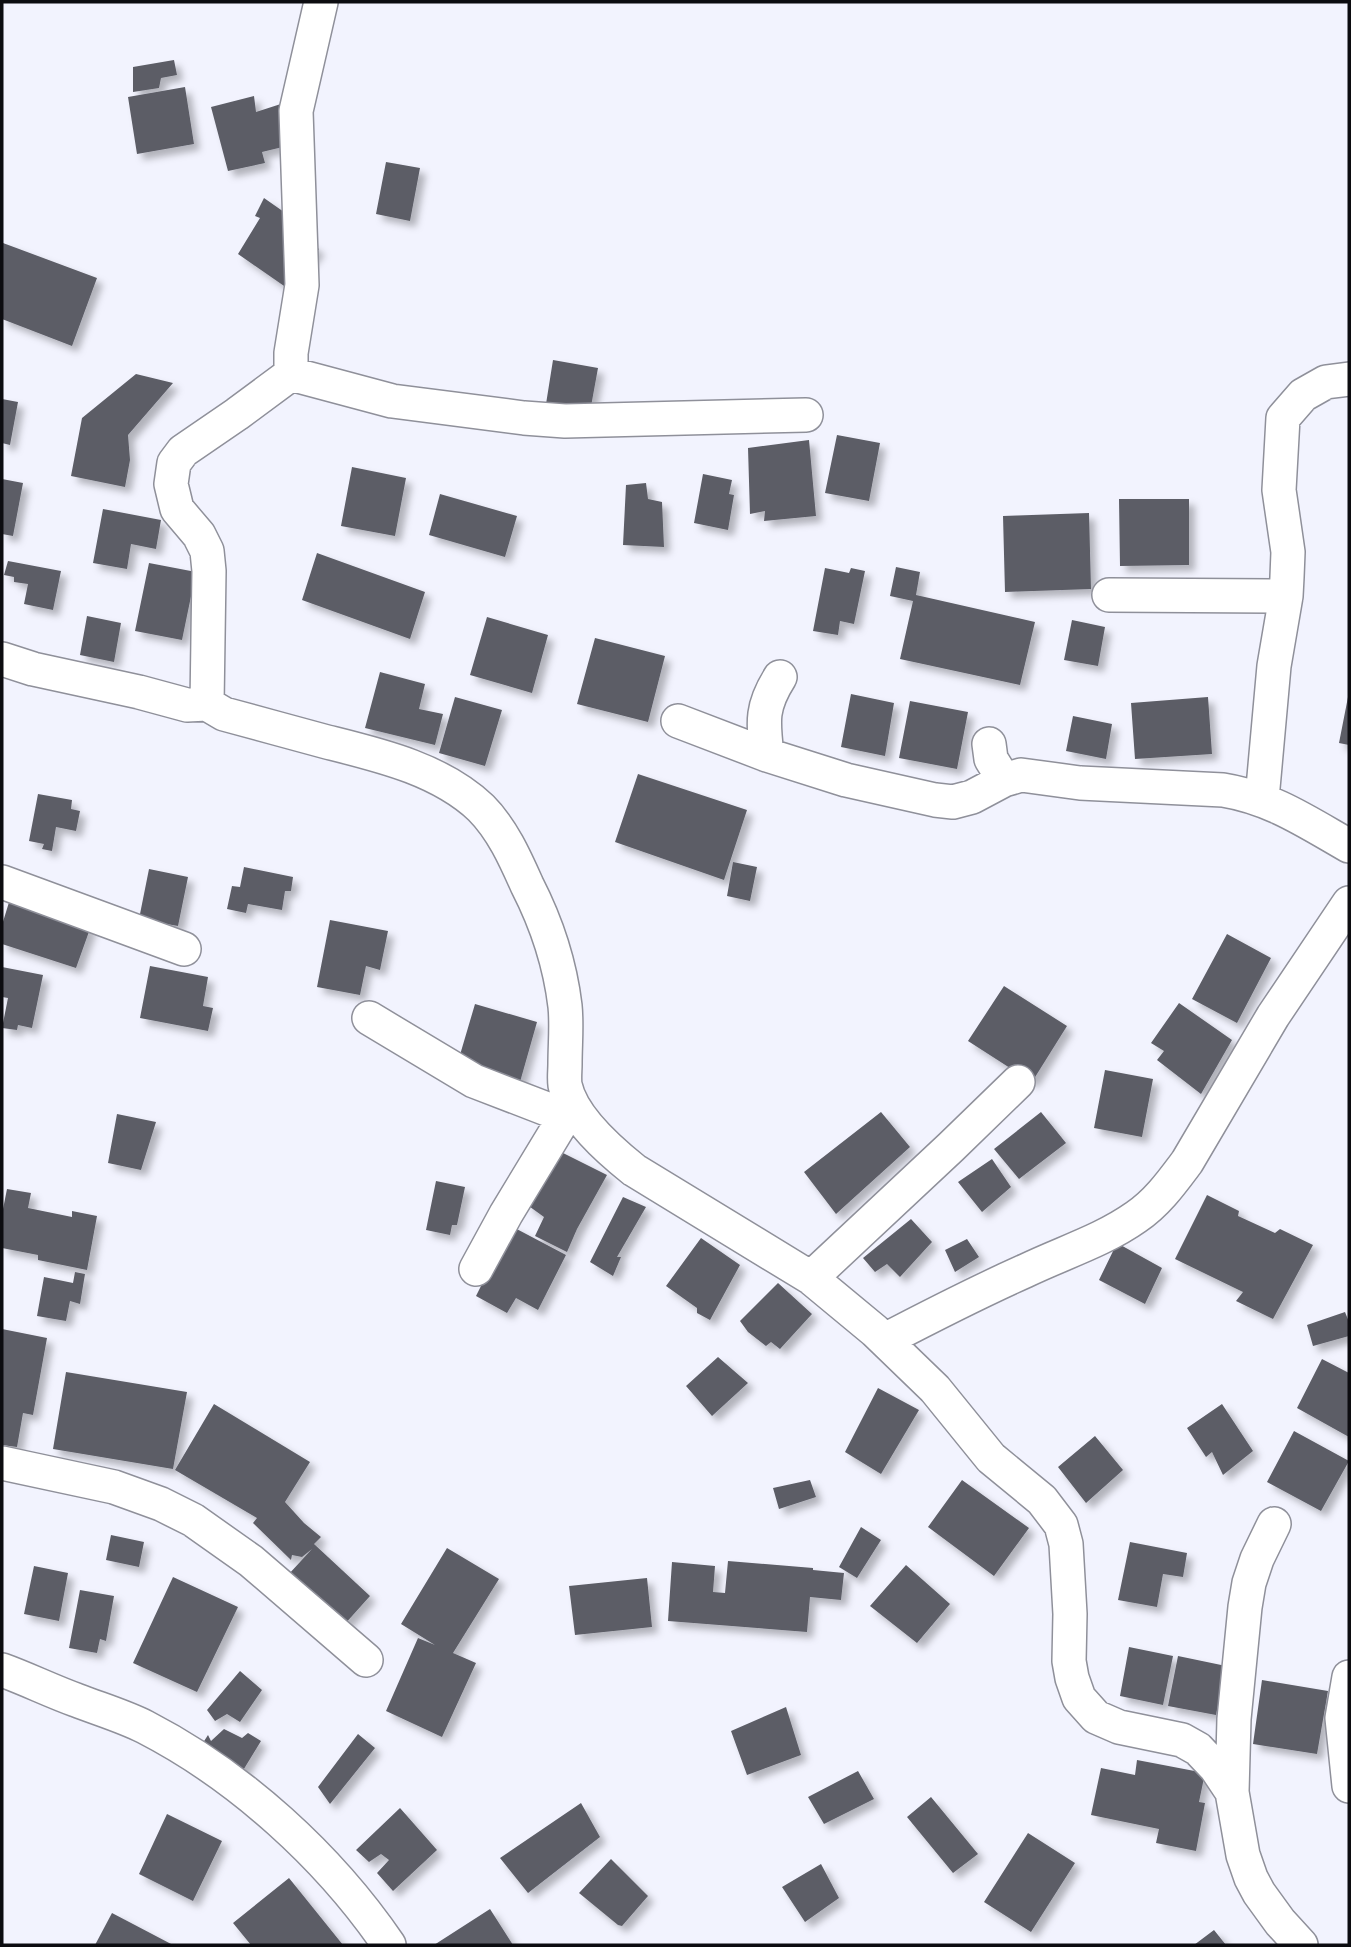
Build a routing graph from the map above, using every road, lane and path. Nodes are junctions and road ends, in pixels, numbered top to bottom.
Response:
1 (321, 2) edge
2 (290, 374) junction
3 (1349, 379) edge
4 (806, 415) dead end
5 (1109, 595) dead end
6 (1286, 596) junction
7 (2, 659) edge
8 (780, 677) dead end
9 (207, 704) junction
10 (678, 721) dead end
11 (989, 744) dead end
12 (766, 755) junction
13 (1004, 780) junction
14 (1262, 799) junction
15 (1349, 846) edge
16 (2, 882) edge
17 (1349, 904) edge
18 (184, 949) dead end
19 (369, 1018) dead end
20 (1018, 1082) dead end
21 (569, 1111) junction
22 (477, 1269) dead end
23 (811, 1278) junction
24 (885, 1340) junction
25 (2, 1463) edge
26 (1274, 1524) dead end
27 (366, 1660) dead end
28 (2, 1670) edge
29 (1349, 1677) edge
30 (1349, 1786) edge
31 (1232, 1792) junction
32 (389, 1945) edge
33 (1301, 1945) edge

1 - 2 street
2 - 4 street
2 - 9 street
3 - 6 street
5 - 6 street
6 - 14 street
7 - 9 street
8 - 12 street
9 - 21 street
10 - 12 street
11 - 13 street
12 - 13 street
13 - 14 street
14 - 15 street
16 - 18 street
17 - 24 street
19 - 21 street
20 - 23 street
21 - 22 street
21 - 23 street
23 - 24 street
24 - 31 street
25 - 27 street
26 - 31 street
28 - 32 street
29 - 30 street
31 - 33 street

